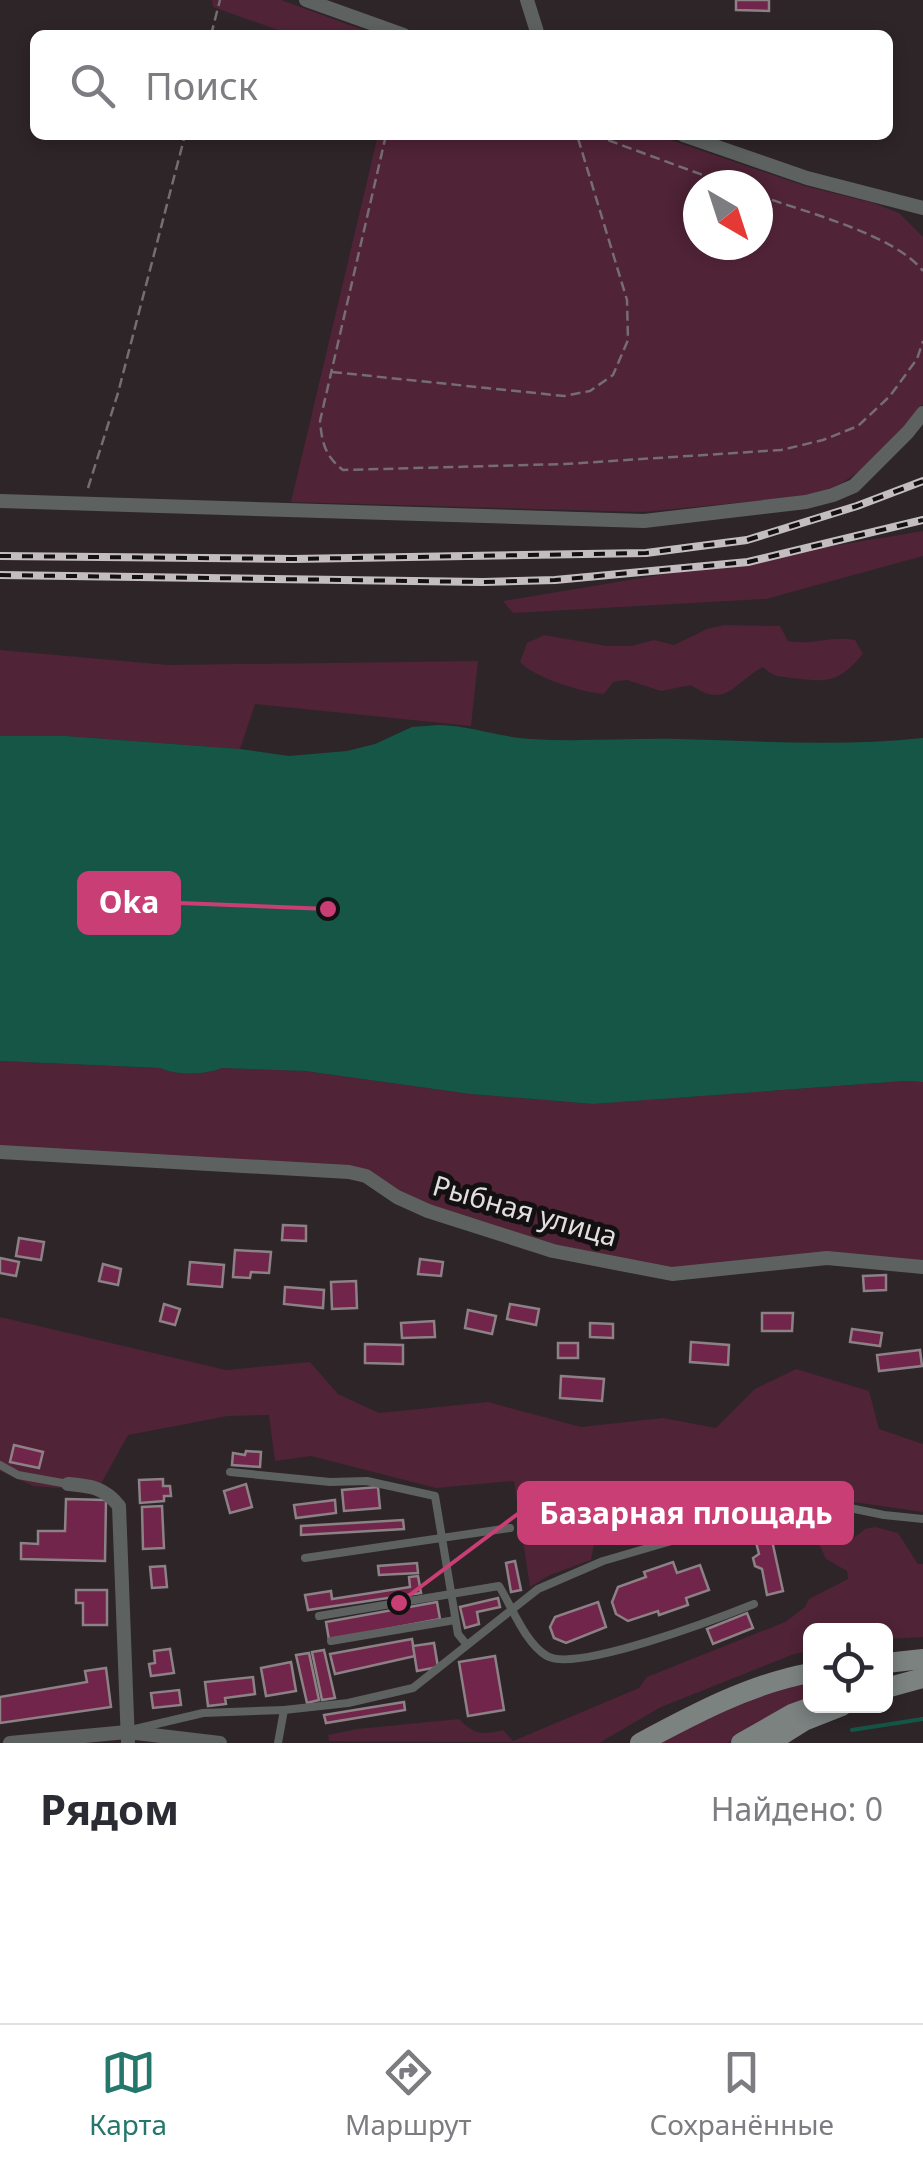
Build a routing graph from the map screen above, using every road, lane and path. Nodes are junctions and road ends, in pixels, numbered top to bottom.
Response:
1 (220, 0) edge
2 (306, 0) edge
3 (526, 0) edge
4 (212, 30) edge
5 (390, 30) edge
6 (536, 30) edge
7 (184, 140) edge
8 (385, 140) edge
9 (579, 140) edge
10 (608, 140) edge
11 (697, 140) edge
12 (689, 170) edge
13 (773, 200) edge
14 (923, 208) edge
15 (923, 272) edge
16 (923, 341) edge
17 (329, 372) junction
18 (923, 413) edge
19 (0, 501) edge
20 (83, 504) junction
21 (0, 1152) edge
22 (923, 1267) edge
23 (0, 1465) edge
24 (230, 1472) dead end
25 (68, 1484) joint
26 (923, 1519) edge
27 (510, 1528) dead end
28 (440, 1539) junction
29 (305, 1558) dead end
30 (450, 1593) junction
31 (754, 1604) dead end
32 (513, 1609) junction
33 (319, 1616) dead end
34 (455, 1620) junction
35 (331, 1642) dead end
36 (467, 1645) junction
37 (923, 1658) edge
38 (893, 1661) edge
39 (803, 1675) edge
40 (923, 1678) edge
41 (893, 1686) edge
42 (284, 1710) junction
43 (803, 1710) edge
44 (824, 1713) edge
45 (128, 1737) edge
46 (10, 1743) edge
47 (220, 1743) edge
48 (278, 1743) edge
49 (640, 1743) edge
50 (741, 1743) edge
51 (769, 1743) edge

1 - 4 path
2 - 5 street
3 - 6 street
7 - 20 path
8 - 17 path
9 - 17 path
10 - 12 path
11 - 14 street
13 - 15 path
16 - 17 path
18 - 20 street
19 - 20 street
21 - 22 street, Рыбная улица
23 - 25 lane
24 - 28 lane
25 - 45 street
26 - 32 lane
27 - 28 lane
28 - 29 lane
28 - 30 lane
30 - 32 lane
30 - 33 lane
30 - 34 lane
31 - 32 lane
32 - 36 lane
34 - 35 lane
34 - 36 lane
36 - 42 lane
37 - 38 main road
39 - 49 main road
40 - 41 main road
42 - 45 lane
42 - 48 lane
43 - 50 main road
44 - 51 main road
45 - 46 street
45 - 47 street

